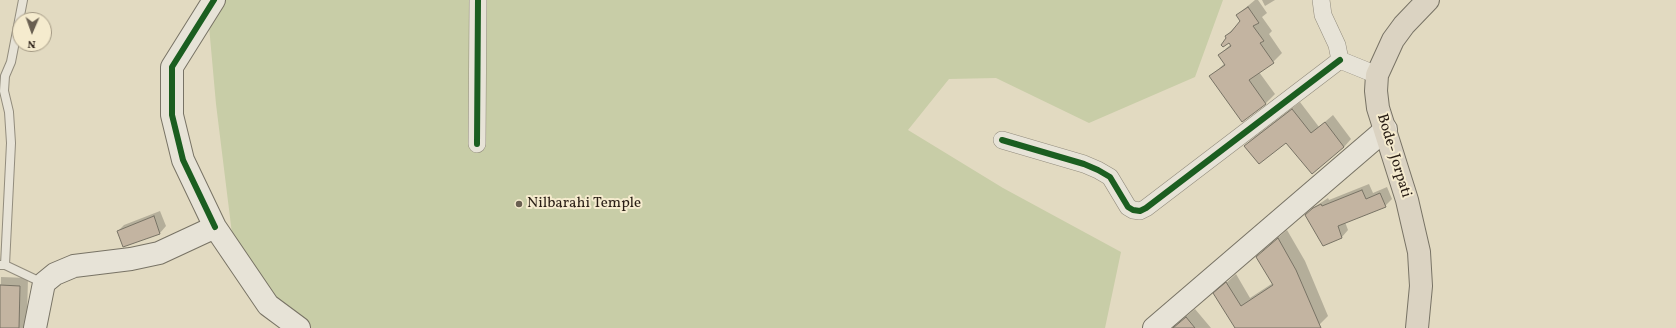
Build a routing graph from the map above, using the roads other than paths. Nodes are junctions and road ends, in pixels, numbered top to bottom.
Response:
1 (23, 0) edge
2 (214, 0) edge
3 (478, 0) edge
4 (1321, 0) edge
5 (1428, 0) edge
6 (1340, 60) junction
7 (1377, 75) junction
8 (1386, 129) junction
9 (1002, 140) dead end
10 (477, 144) dead end
11 (215, 227) junction
12 (3, 265) edge
13 (44, 283) junction
14 (35, 328) edge
15 (299, 328) edge
16 (1154, 328) edge
17 (1417, 328) edge

1 - 12 lane
2 - 11 main road
3 - 10 street
4 - 6 street
5 - 7 main road, Bode- Jorpati
6 - 7 street
6 - 9 street
7 - 8 main road, Bode- Jorpati
8 - 16 main road
8 - 17 main road, Bode- Jorpati
11 - 13 main road
11 - 15 main road
12 - 13 lane
13 - 14 main road

